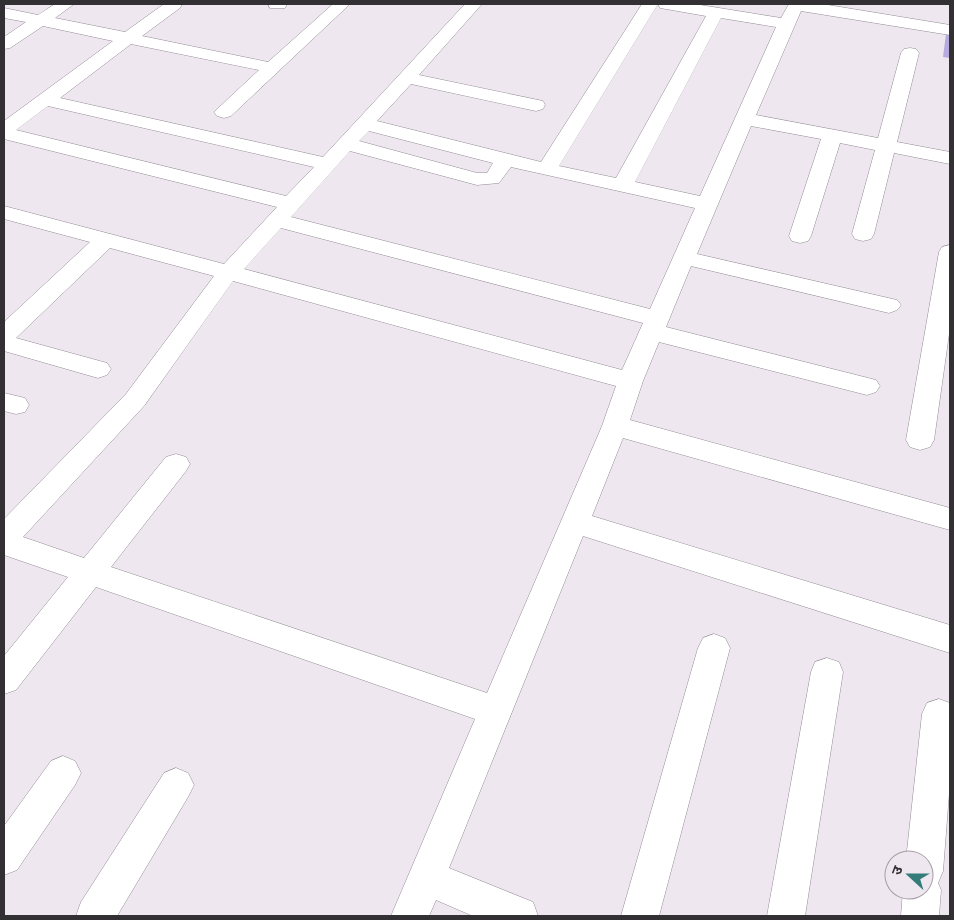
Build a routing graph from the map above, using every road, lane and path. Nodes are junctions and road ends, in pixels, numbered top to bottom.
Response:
1 (66, 4) edge
2 (174, 4) edge
3 (342, 4) edge
4 (474, 4) edge
5 (650, 4) edge
6 (666, 4) edge
7 (716, 12) junction
8 (4, 13) edge
9 (37, 21) junction
10 (786, 24) junction
11 (950, 30) edge
12 (127, 39) junction
13 (4, 44) edge
14 (910, 54) dead end
15 (273, 68) junction
16 (406, 78) junction
17 (45, 100) junction
18 (536, 105) dead end
19 (224, 112) dead end
20 (745, 119) junction
21 (364, 124) junction
22 (4, 132) edge
23 (832, 136) junction
24 (346, 144) junction
25 (885, 146) junction
26 (950, 158) edge
27 (505, 160) junction
28 (327, 164) junction
29 (547, 169) junction
30 (622, 186) junction
31 (708, 204) junction
32 (4, 212) edge
33 (283, 212) junction
34 (863, 234) dead end
35 (800, 236) dead end
36 (105, 240) junction
37 (950, 252) edge
38 (685, 258) junction
39 (227, 274) junction
40 (889, 305) dead end
41 (655, 326) junction
42 (4, 336) edge
43 (4, 343) edge
44 (98, 369) dead end
45 (630, 381) junction
46 (867, 386) dead end
47 (615, 426) junction
48 (920, 440) dead end
49 (176, 464) dead end
50 (950, 519) edge
51 (574, 522) junction
52 (4, 538) edge
53 (4, 543) edge
54 (90, 573) junction
55 (950, 639) edge
56 (714, 648) dead end
57 (827, 672) dead end
58 (4, 680) edge
59 (496, 711) junction
60 (939, 714) dead end
61 (63, 773) dead end
62 (176, 785) dead end
63 (926, 850) edge
64 (4, 857) edge
65 (427, 878) junction
66 (921, 900) edge
67 (95, 916) edge
68 (410, 916) edge
69 (519, 916) edge
70 (640, 916) edge
71 (786, 916) edge
72 (920, 916) edge

1 - 9 street
2 - 12 street
3 - 15 street
4 - 16 street
5 - 29 street
6 - 7 street
7 - 10 street
7 - 30 street
8 - 9 street
9 - 12 street
9 - 13 street
10 - 11 street
10 - 20 street
12 - 15 street
12 - 17 street
14 - 25 street
15 - 19 street
16 - 18 street
16 - 21 street
17 - 22 street
17 - 28 street
20 - 23 street
20 - 31 street
21 - 24 street
21 - 27 street
22 - 33 street
23 - 25 street
23 - 35 street
24 - 27 street
24 - 28 street
25 - 26 street
25 - 34 street
27 - 29 street
28 - 33 street
29 - 30 street
30 - 31 street
31 - 38 street
32 - 36 street
33 - 39 street
33 - 41 street
36 - 39 street
36 - 42 street
37 - 48 street
38 - 40 street
38 - 41 street
39 - 45 street
39 - 52 street
41 - 45 street
41 - 46 street
43 - 44 street
45 - 47 street
47 - 50 street
47 - 51 street
49 - 54 street
51 - 55 street
51 - 59 street
53 - 54 street
54 - 58 street
54 - 59 street
56 - 70 street
57 - 71 street
59 - 65 street
60 - 63 street
61 - 64 street
62 - 67 street
65 - 68 street
65 - 69 street
66 - 72 street

